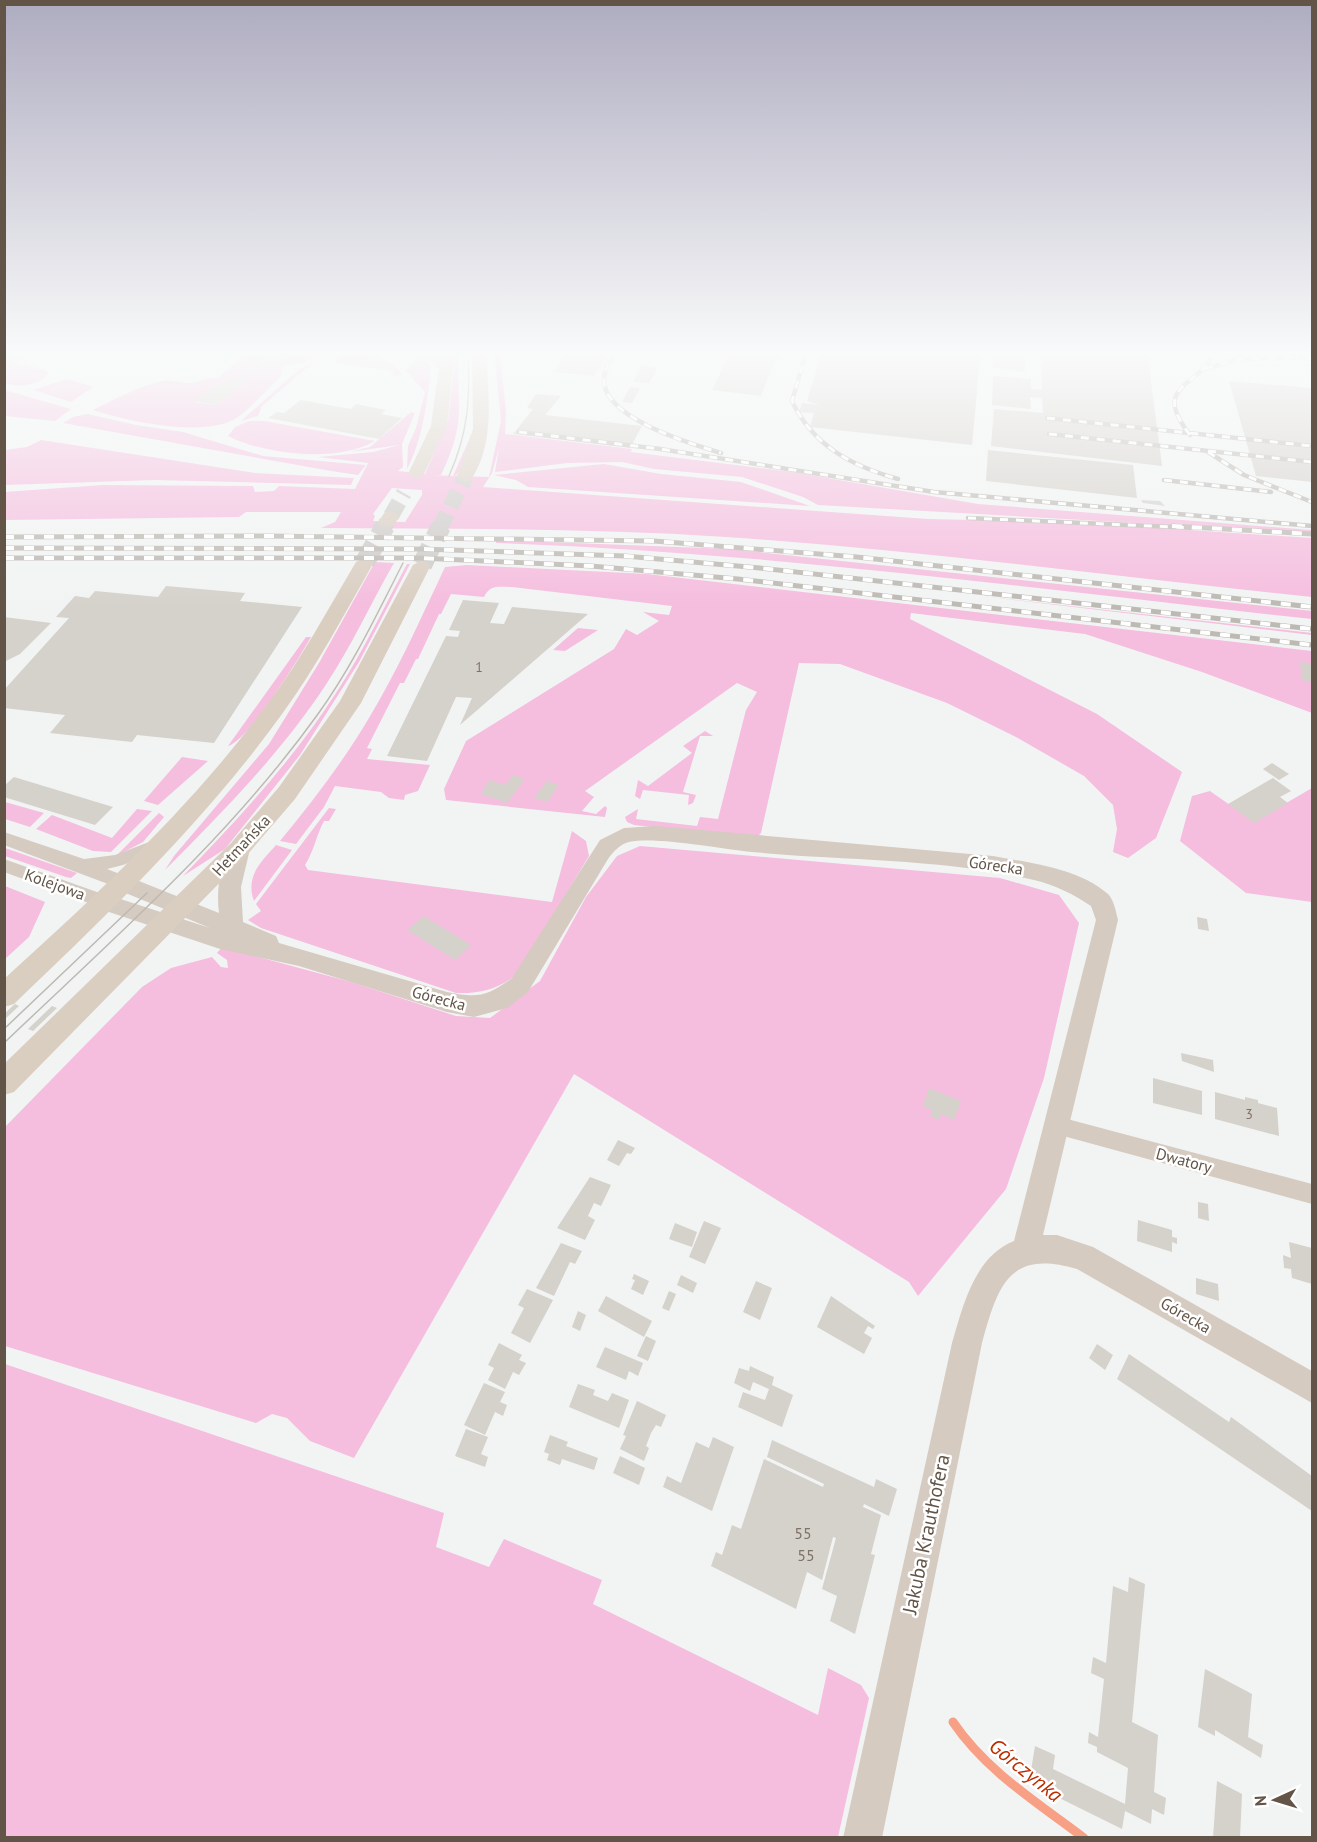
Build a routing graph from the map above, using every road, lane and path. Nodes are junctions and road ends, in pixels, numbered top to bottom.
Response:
1 (435, 436) edge
2 (480, 436) edge
3 (416, 474) tunnel mouth
4 (465, 477) tunnel mouth
5 (365, 562) tunnel mouth
6 (422, 565) tunnel mouth
7 (170, 837) junction
8 (4, 838) edge
9 (239, 849) junction
10 (81, 865) junction
11 (4, 866) edge
12 (124, 883) junction
13 (105, 902) junction
14 (174, 915) junction
15 (233, 926) junction
16 (299, 957) junction
17 (4, 996) edge
18 (4, 1083) edge
19 (1056, 1125) junction
20 (1312, 1194) edge
21 (1026, 1248) junction
22 (1312, 1388) edge
23 (862, 1838) edge

1 - 3 main road
2 - 4 main road
5 - 7 main road
6 - 9 main road, Hetmańska
7 - 10 street, Kolejowa
7 - 12 main road
8 - 10 street, Kolejowa
9 - 14 main road, Hetmańska
9 - 15 street
10 - 12 street, Kolejowa
11 - 13 street, Kolejowa
12 - 13 main road
12 - 14 street, Górecka
13 - 14 street, Górecka
13 - 17 main road
14 - 15 street, Górecka
14 - 16 street, Górecka
14 - 18 main road, Hetmańska
15 - 16 street, Górecka
16 - 19 street, Górecka
19 - 20 street, Dwatory
19 - 21 street, Górecka
21 - 22 street, Górecka
21 - 23 street, Jakuba Krauthofera

